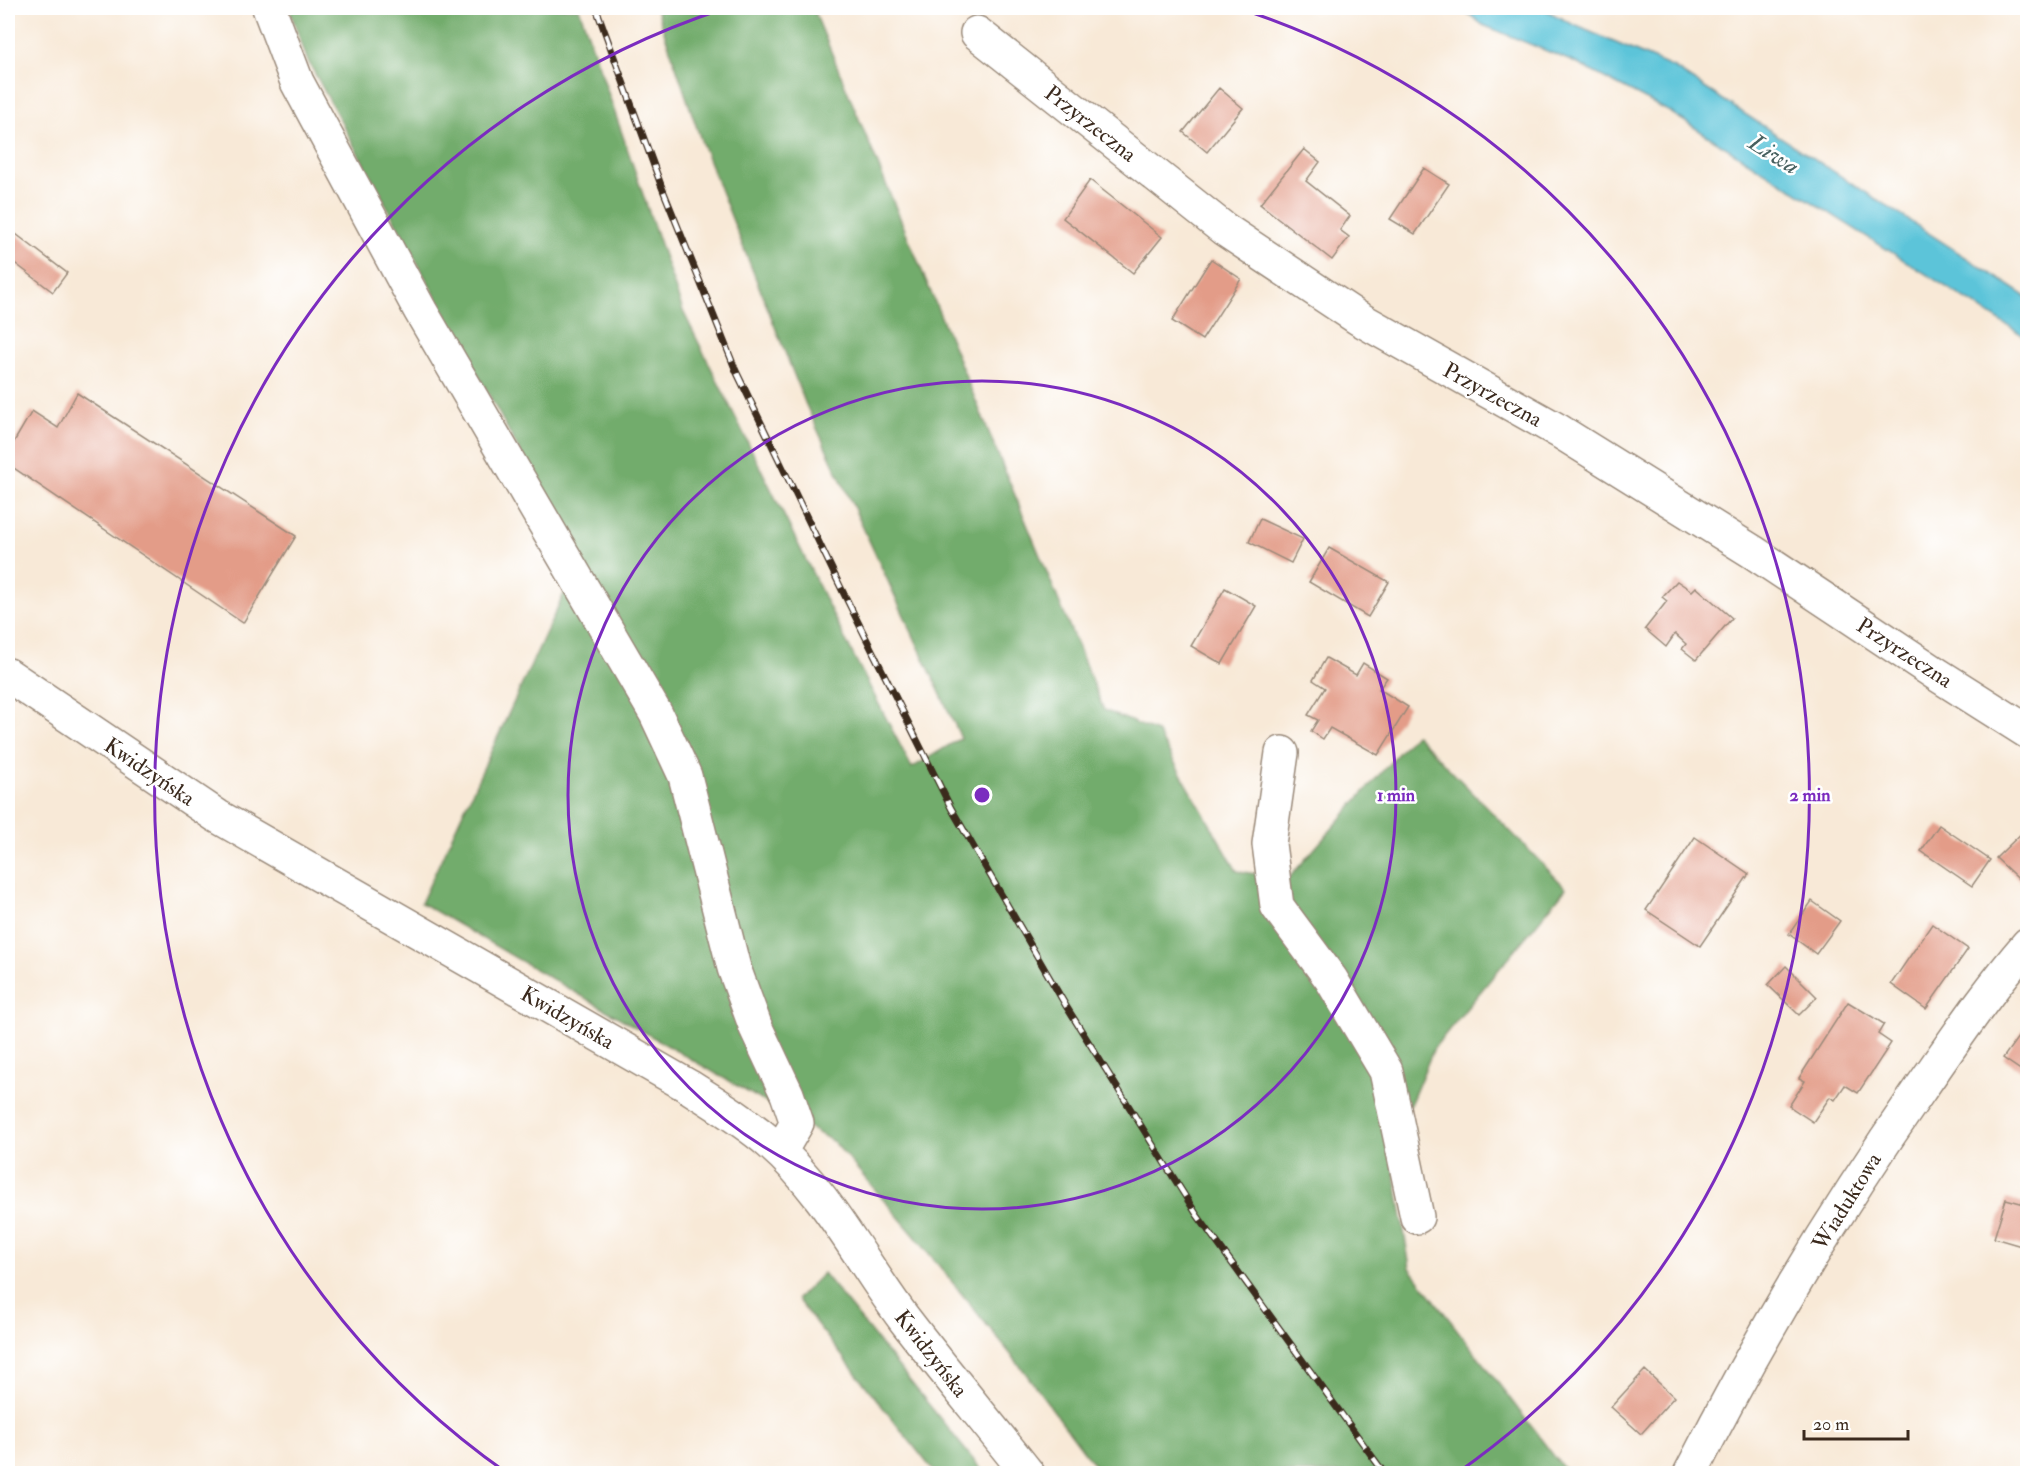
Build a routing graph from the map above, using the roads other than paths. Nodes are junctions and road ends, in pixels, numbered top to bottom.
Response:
1 (269, 8) edge
2 (977, 33) dead end
3 (8, 675) edge
4 (2028, 732) edge
5 (1282, 753) dead end
6 (2028, 944) edge
7 (780, 1152) junction
8 (1417, 1217) dead end
9 (1028, 1473) edge
10 (1689, 1473) edge

1 - 7 street
2 - 4 street, Przyrzeczna
3 - 7 street, Kwidzyńska
5 - 8 street
6 - 10 street, Wiaduktowa
7 - 9 street, Kwidzyńska

